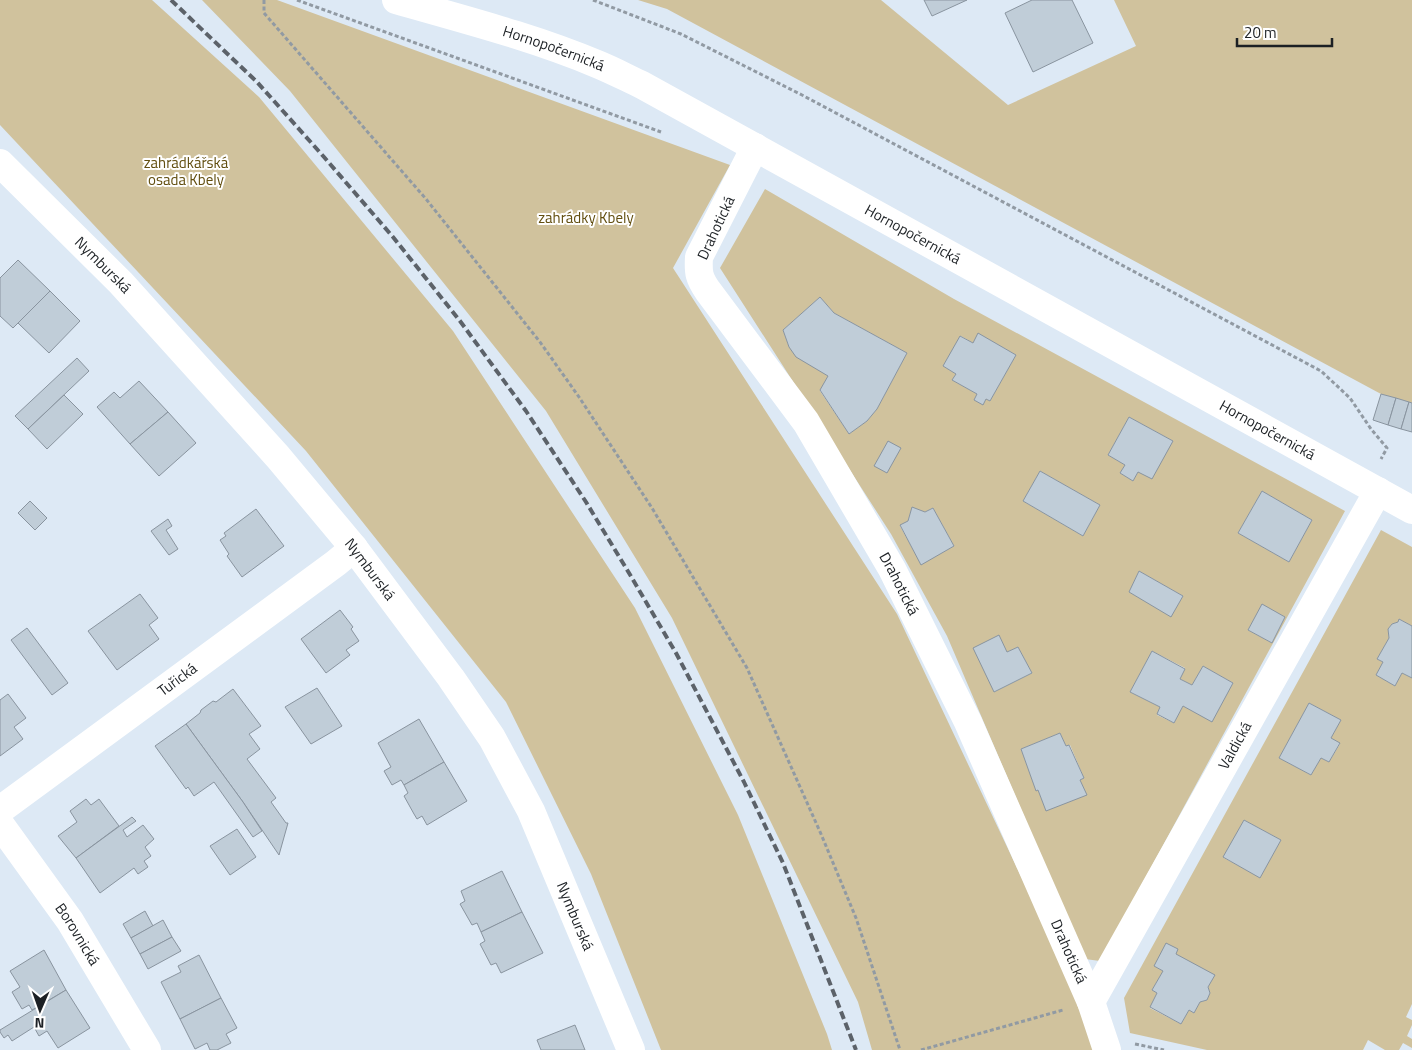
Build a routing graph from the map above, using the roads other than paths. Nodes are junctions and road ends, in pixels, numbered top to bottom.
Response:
1 (396, 0) edge
2 (755, 147) junction
3 (0, 163) edge
4 (1378, 490) junction
5 (1412, 510) edge
6 (354, 548) junction
7 (0, 810) edge
8 (0, 824) edge
9 (1091, 1002) junction
10 (146, 1050) edge
11 (631, 1050) edge
12 (1107, 1050) edge

1 - 2 street, Hornopočernická
2 - 4 street, Hornopočernická
2 - 9 street, Drahotická
3 - 6 street, Nymburská
4 - 5 street, Hornopočernická
4 - 9 street, Valdická
6 - 7 street, Tuřická
6 - 11 street, Nymburská
8 - 10 street, Borovnická
9 - 12 street, Drahotická

